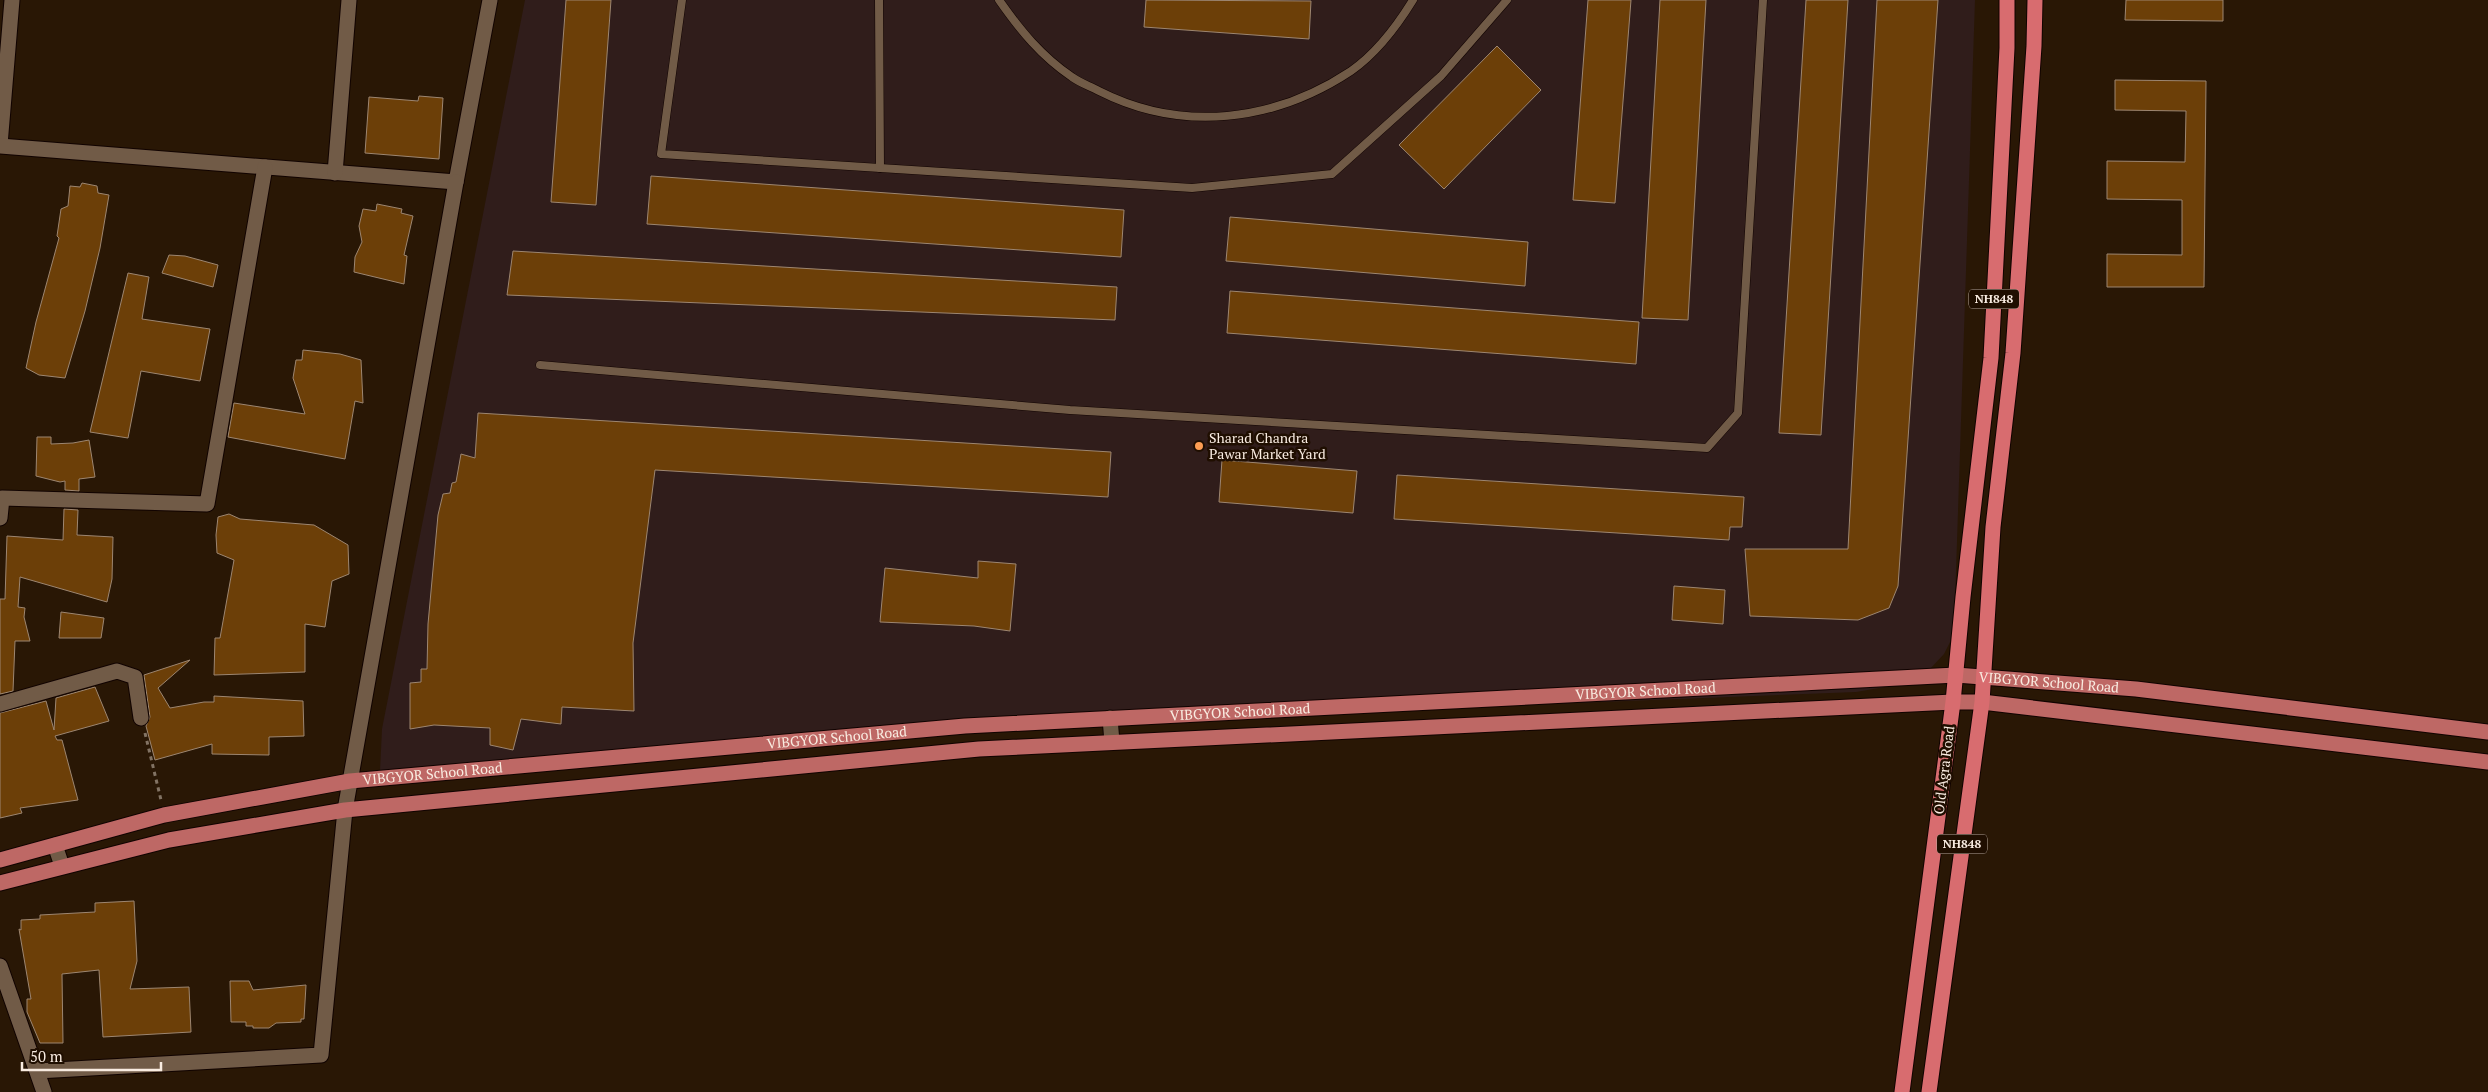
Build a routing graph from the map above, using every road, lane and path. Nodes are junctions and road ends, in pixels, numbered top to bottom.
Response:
1 (12, 0) edge
2 (349, 0) edge
3 (490, 0) edge
4 (682, 0) edge
5 (879, 0) edge
6 (999, 0) edge
7 (1413, 0) edge
8 (1507, 0) edge
9 (1763, 0) edge
10 (2007, 0) edge
11 (2035, 0) edge
12 (0, 145) edge
13 (265, 166) junction
14 (880, 168) junction
15 (335, 173) junction
16 (456, 182) junction
17 (540, 365) dead end
18 (0, 518) edge
19 (1956, 675) junction
20 (1983, 675) junction
21 (1953, 702) junction
22 (1982, 702) junction
23 (0, 704) edge
24 (141, 718) joint
25 (1110, 718) junction
26 (2488, 732) edge
27 (1112, 742) junction
28 (2488, 762) edge
29 (350, 781) junction
30 (345, 810) junction
31 (164, 815) junction
32 (55, 845) junction
33 (0, 860) edge
34 (62, 866) junction
35 (0, 883) edge
36 (0, 966) edge
37 (37, 1071) junction
38 (44, 1092) edge
39 (1902, 1092) edge
40 (1929, 1092) edge

1 - 12 street
2 - 15 street
3 - 16 street
4 - 14 lane
5 - 14 lane
6 - 7 lane
8 - 14 lane
9 - 17 lane
10 - 19 highway, Old Agra Road / NH848
11 - 20 highway, NH848
12 - 13 street
13 - 15 street
13 - 18 street
15 - 16 street
16 - 29 street
19 - 20 main road, VIBGYOR School Road
19 - 21 highway, Old Agra Road / NH848
19 - 25 main road, VIBGYOR School Road
20 - 22 highway, NH848
20 - 26 main road, VIBGYOR School Road
21 - 22 main road, VIBGYOR School Road
21 - 27 main road, VIBGYOR School Road
21 - 39 highway, Old Agra Road / NH848
22 - 28 main road, VIBGYOR School Road
22 - 40 highway, NH848
23 - 24 street
24 - 31 path
25 - 27 street
25 - 29 main road, VIBGYOR School Road
27 - 30 main road, VIBGYOR School Road
29 - 30 street
29 - 31 main road, VIBGYOR School Road
30 - 34 main road, VIBGYOR School Road
30 - 37 street
31 - 32 main road, VIBGYOR School Road
32 - 33 main road, VIBGYOR School Road
32 - 34 street
34 - 35 main road, VIBGYOR School Road
36 - 37 street
37 - 38 street

